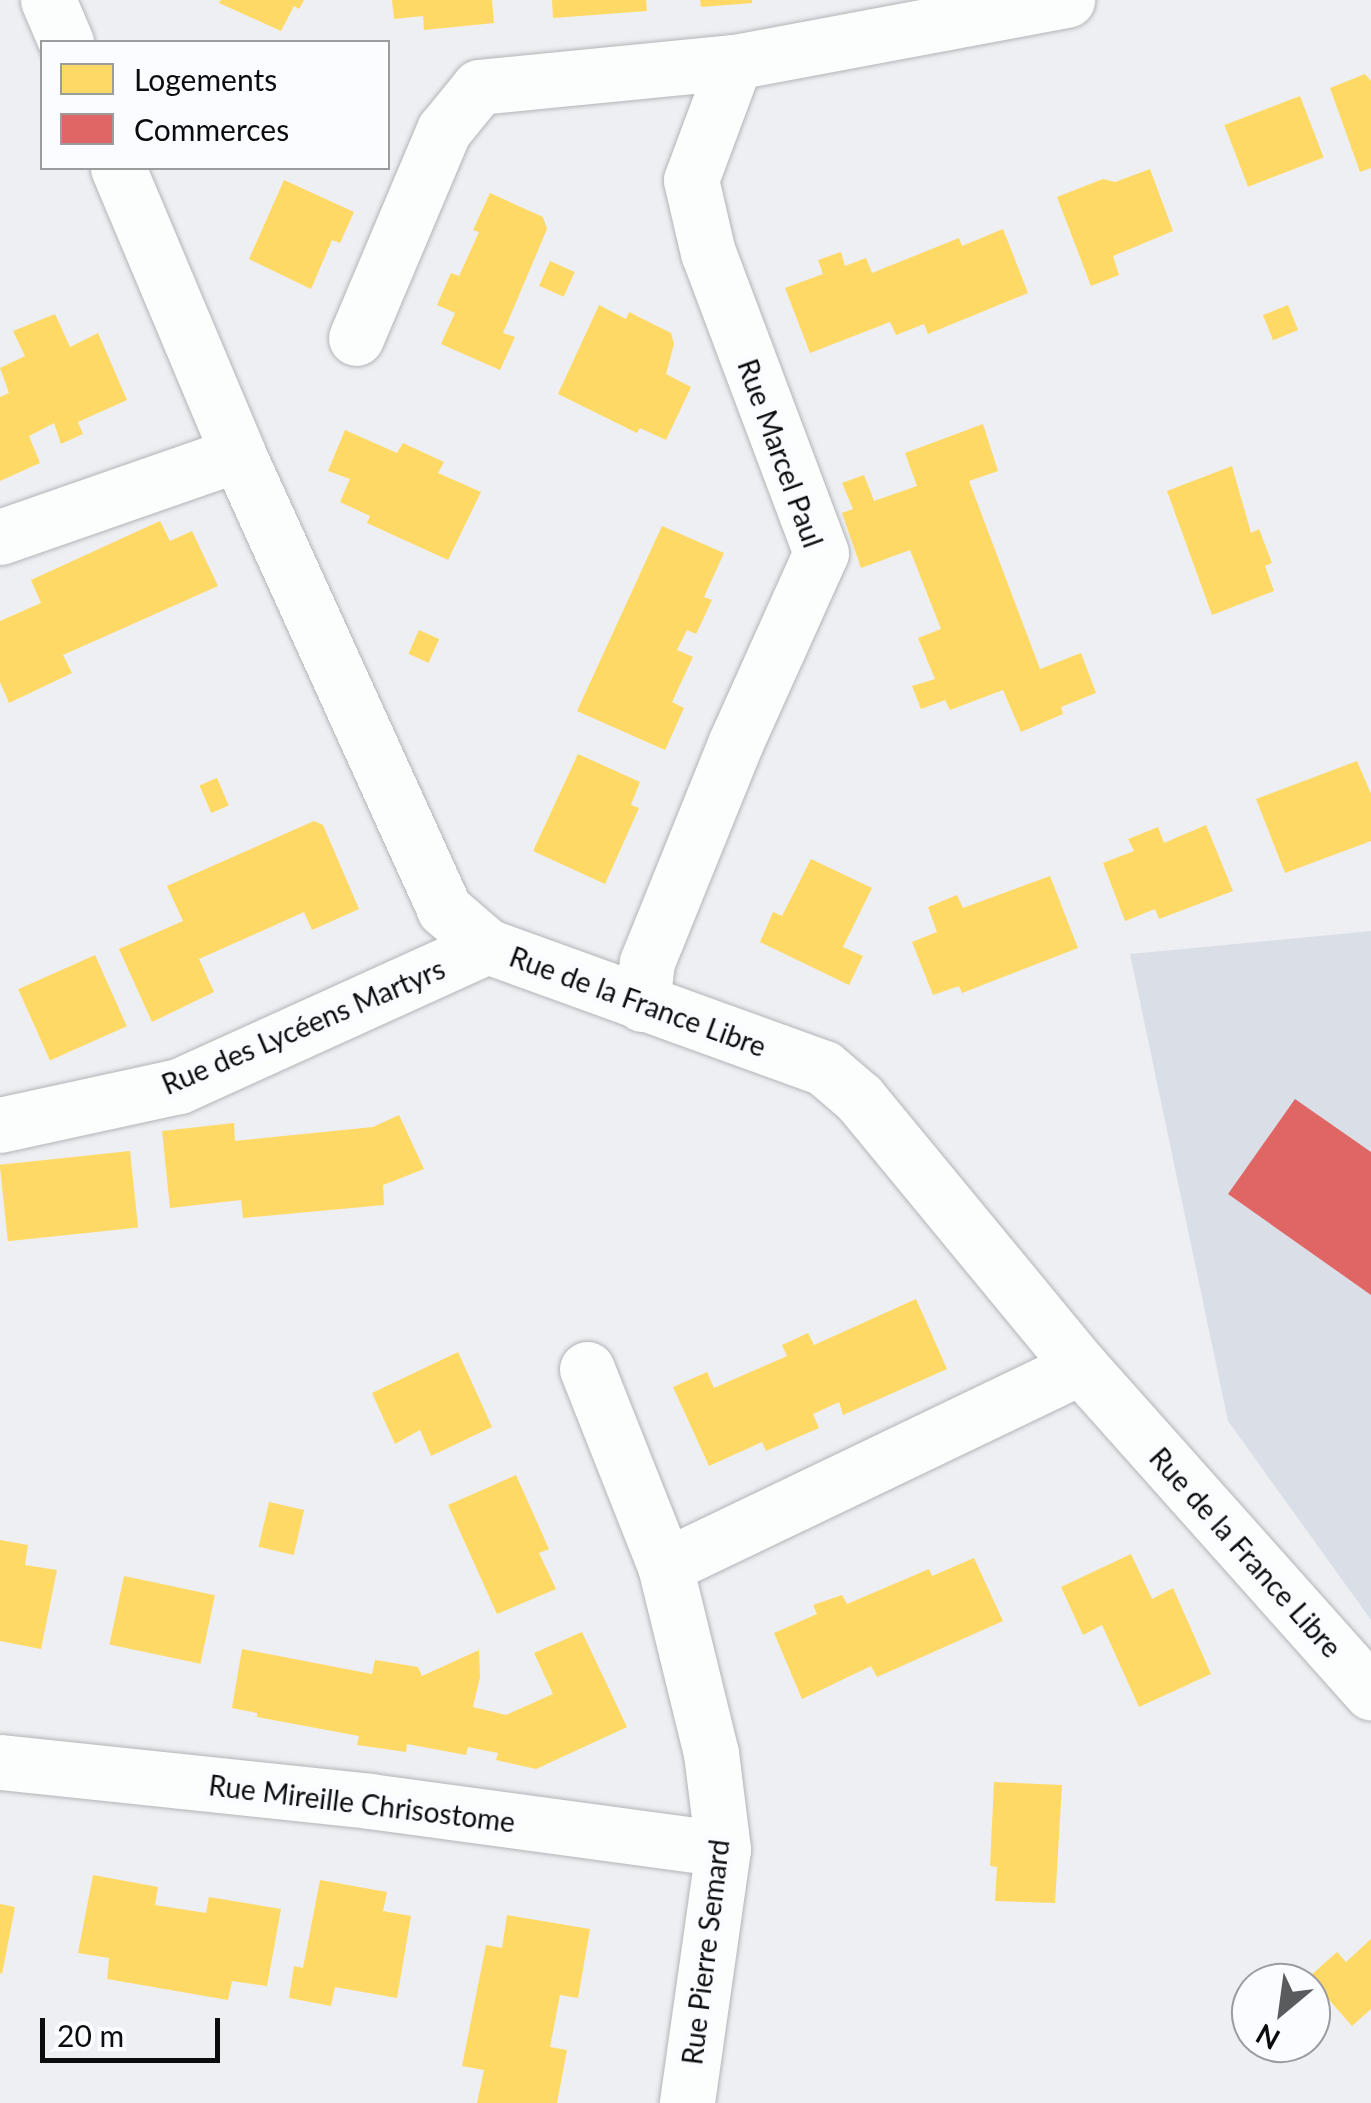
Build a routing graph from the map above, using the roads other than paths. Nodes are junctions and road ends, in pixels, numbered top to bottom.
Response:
1 (48, 0) edge
2 (1068, 0) edge
3 (65, 40) edge
4 (736, 62) junction
5 (119, 170) edge
6 (356, 338) dead end
7 (238, 454) junction
8 (0, 537) edge
9 (487, 946) junction
10 (642, 1004) junction
11 (0, 1124) edge
12 (1081, 1367) junction
13 (588, 1369) dead end
14 (665, 1566) junction
15 (1371, 1693) edge
16 (0, 1762) edge
17 (723, 1849) junction
18 (687, 2103) edge

1 - 3 street
2 - 4 street
4 - 6 street
4 - 10 street, Rue Marcel Paul
5 - 7 street, Rue de la France Libre
7 - 8 street
7 - 9 street, Rue de la France Libre
9 - 10 street, Rue de la France Libre
9 - 11 street, Rue des Lycéens Martyrs
10 - 12 street, Rue de la France Libre
12 - 14 street
12 - 15 street, Rue de la France Libre
13 - 14 street, Rue Pierre Semard
14 - 17 street, Rue Pierre Semard
16 - 17 street, Rue Mireille Chrisostome
17 - 18 street, Rue Pierre Semard

